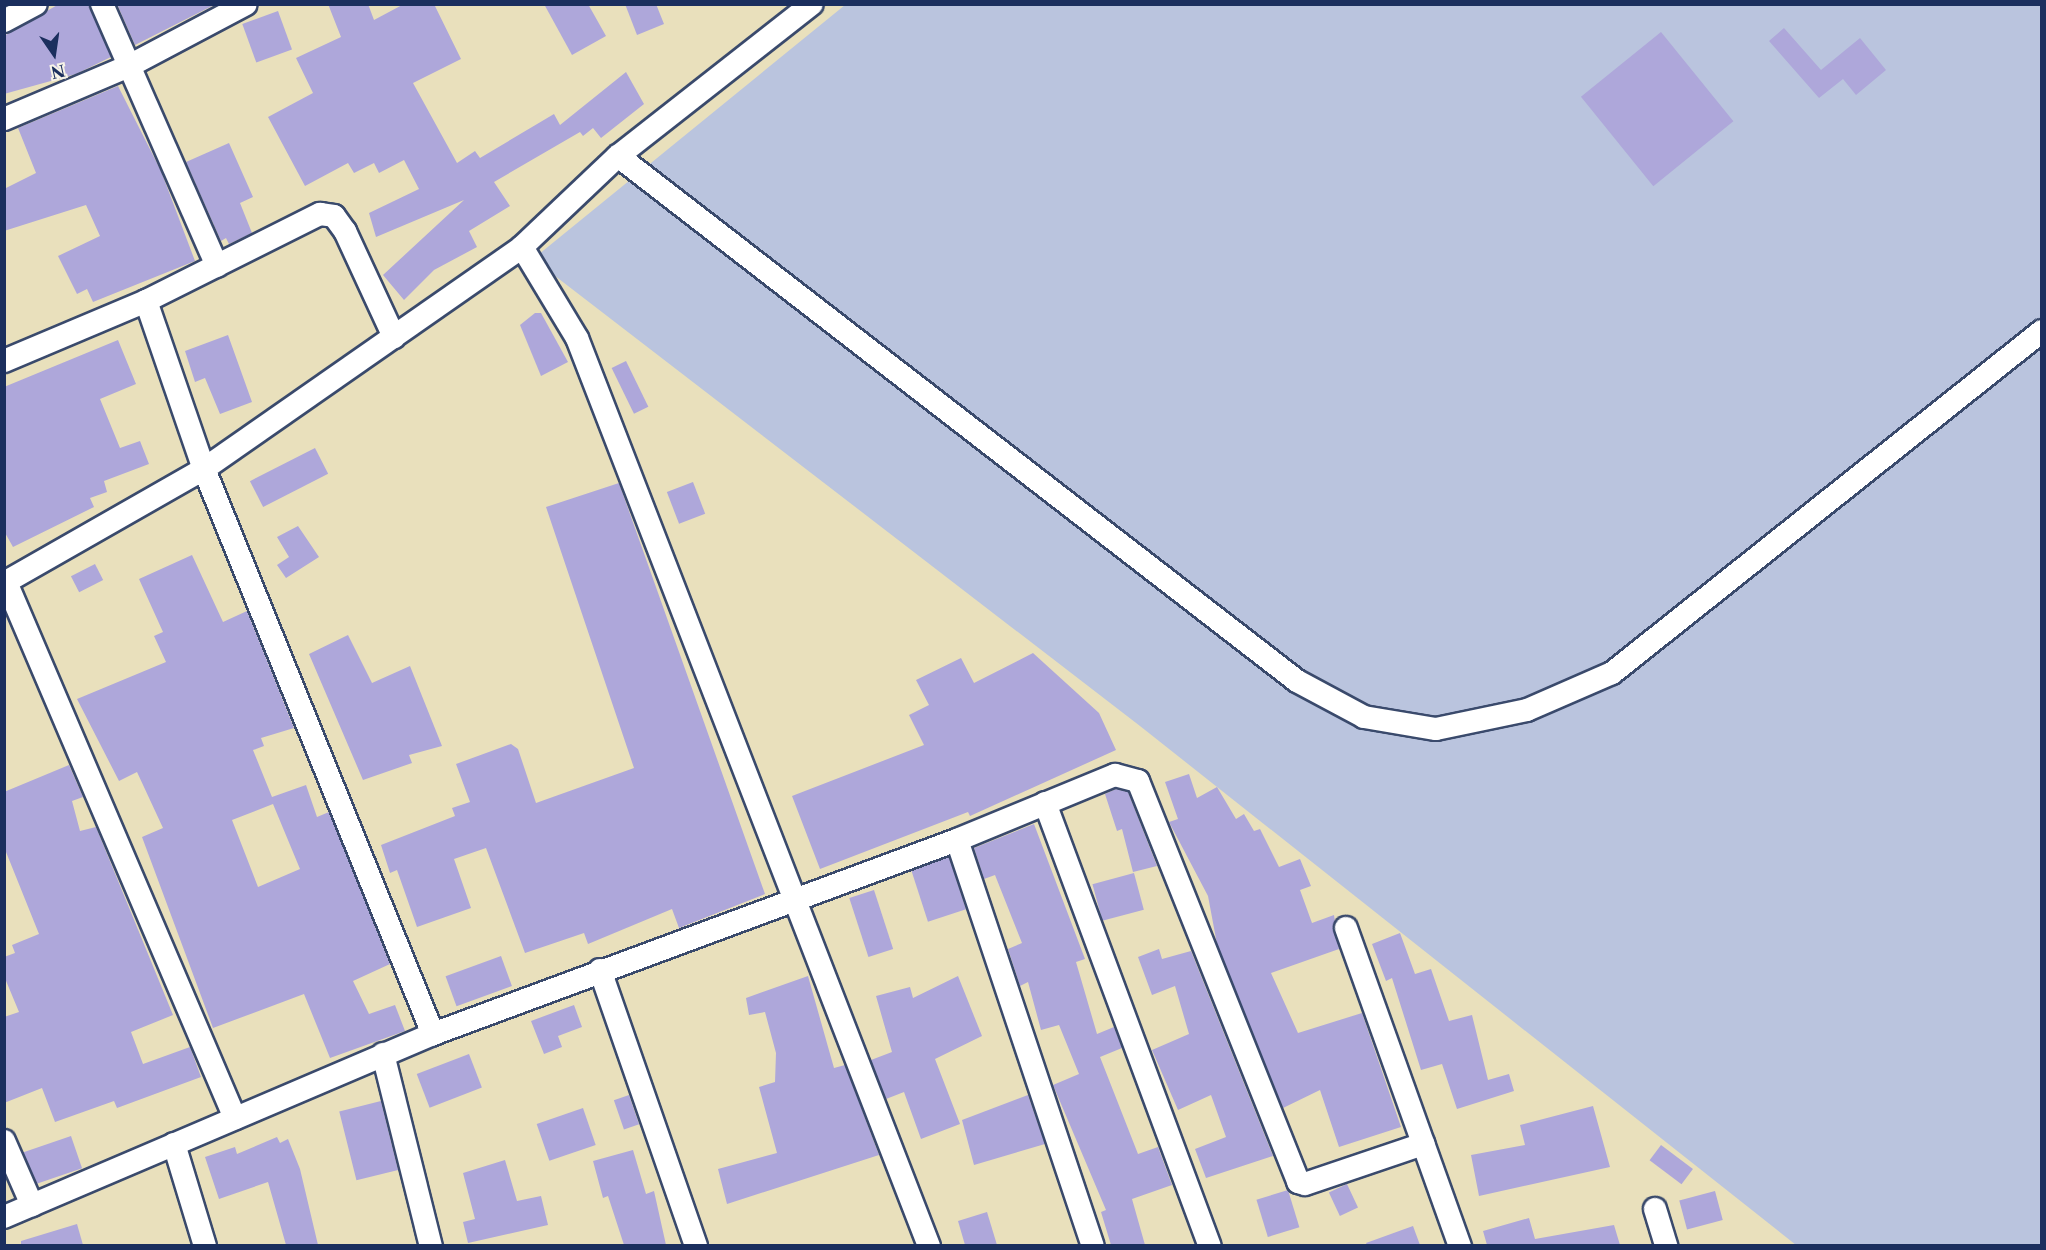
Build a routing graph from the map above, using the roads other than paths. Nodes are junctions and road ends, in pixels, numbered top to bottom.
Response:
1 (36, 4) edge
2 (102, 4) edge
3 (246, 4) edge
4 (812, 4) edge
5 (4, 21) edge
6 (129, 66) junction
7 (4, 119) edge
8 (618, 156) junction
9 (522, 247) junction
10 (217, 266) junction
11 (146, 301) junction
12 (2042, 331) edge
13 (394, 337) junction
14 (4, 361) edge
15 (204, 469) junction
16 (5, 582) edge
17 (1045, 803) junction
18 (957, 840) junction
19 (793, 899) junction
20 (1346, 928) dead end
21 (600, 970) junction
22 (433, 1034) junction
23 (383, 1054) junction
24 (235, 1118) junction
25 (4, 1141) edge
26 (174, 1144) junction
27 (1423, 1144) junction
28 (32, 1204) junction
29 (1655, 1209) dead end
30 (4, 1216) edge
31 (205, 1245) edge
32 (431, 1245) edge
33 (696, 1245) edge
34 (929, 1245) edge
35 (1093, 1245) edge
36 (1210, 1245) edge
37 (1460, 1245) edge
38 (1666, 1245) edge

1 - 5 street
2 - 6 street
3 - 6 street
4 - 8 street
6 - 7 street
6 - 10 street
8 - 9 street
8 - 12 street
9 - 13 street
9 - 19 street
10 - 11 street
10 - 13 street
11 - 14 street
11 - 15 street
13 - 15 street
15 - 16 street
15 - 22 street
16 - 24 street
17 - 18 street
17 - 27 street
17 - 36 street
18 - 19 street
18 - 35 street
19 - 21 street
19 - 34 street
20 - 27 street
21 - 22 street
21 - 33 street
22 - 23 street
23 - 24 street
23 - 32 street
24 - 26 street
25 - 28 street
26 - 28 street
26 - 31 street
27 - 37 street
28 - 30 street
29 - 38 street

